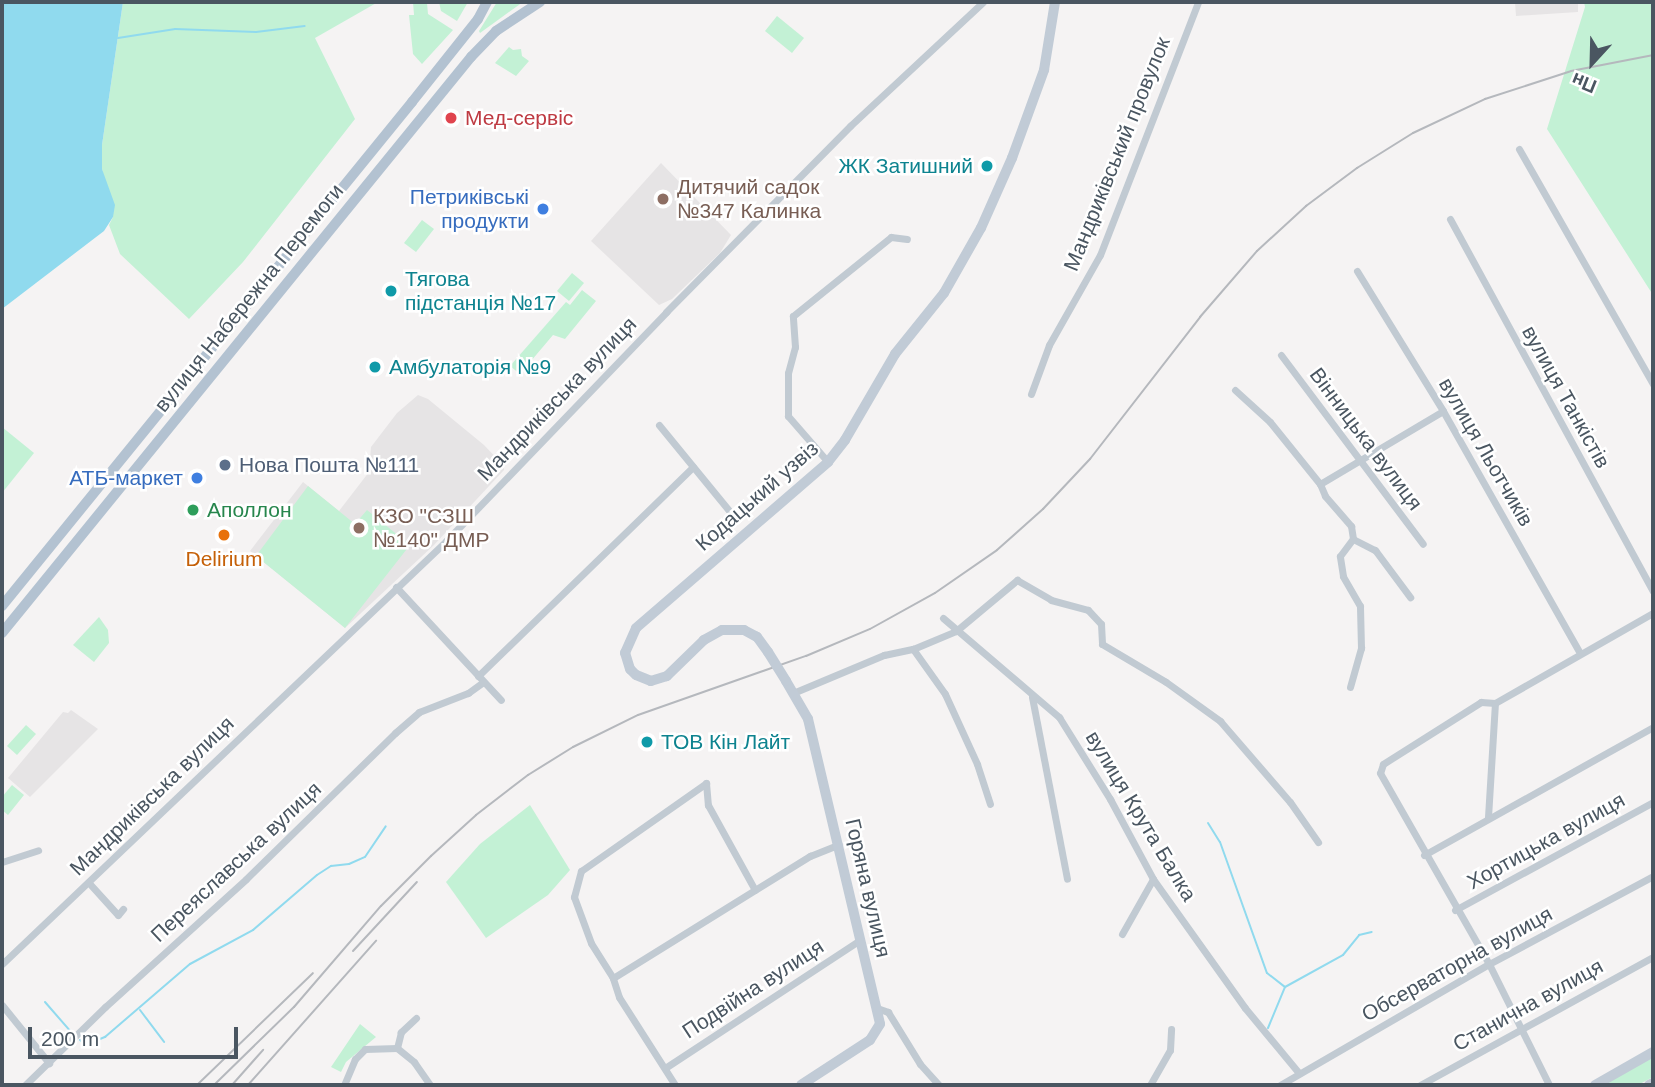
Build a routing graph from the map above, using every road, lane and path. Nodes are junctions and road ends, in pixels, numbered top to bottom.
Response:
1 (487, 2) edge
2 (540, 2) edge
3 (983, 2) edge
4 (1055, 2) edge
5 (1198, 2) edge
6 (1519, 149) dead end
7 (1450, 219) dead end
8 (907, 239) dead end
9 (1357, 271) dead end
10 (1281, 355) dead end
11 (1653, 384) edge
12 (1236, 390) dead end
13 (1031, 394) dead end
14 (1443, 411) junction
15 (158, 415) junction
16 (170, 425) junction
17 (659, 425) dead end
18 (1360, 460) junction
19 (828, 462) junction
20 (694, 467) junction
21 (1320, 484) junction
22 (736, 519) dead end
23 (1353, 538) junction
24 (1423, 544) dead end
25 (396, 587) junction
26 (1653, 592) edge
27 (1410, 597) dead end
28 (2, 606) edge
29 (1653, 613) edge
30 (943, 618) dead end
31 (956, 631) junction
32 (2, 633) edge
33 (914, 649) junction
34 (1580, 653) junction
35 (481, 679) junction
36 (786, 681) joint
37 (1350, 687) dead end
38 (793, 693) junction
39 (1032, 696) junction
40 (501, 699) dead end
41 (1495, 704) junction
42 (1653, 727) edge
43 (1653, 802) edge
44 (990, 804) dead end
45 (1488, 817) junction
46 (1318, 842) dead end
47 (839, 844) junction
48 (38, 849) dead end
49 (1424, 855) junction
50 (2, 862) edge
51 (1653, 876) edge
52 (1067, 879) dead end
53 (1153, 879) junction
54 (89, 883) junction
55 (755, 890) junction
56 (123, 909) dead end
57 (1455, 910) junction
58 (1122, 934) dead end
59 (860, 940) junction
60 (1653, 957) edge
61 (2, 964) edge
62 (1489, 964) junction
63 (613, 978) junction
64 (2, 1005) edge
65 (877, 1008) junction
66 (416, 1017) dead end
67 (1521, 1028) junction
68 (1171, 1029) dead end
69 (397, 1048) junction
70 (1653, 1052) edge
71 (49, 1063) junction
72 (664, 1068) junction
73 (1300, 1073) junction
74 (25, 1085) edge
75 (344, 1085) edge
76 (430, 1085) edge
77 (675, 1085) edge
78 (801, 1085) edge
79 (939, 1085) edge
80 (1150, 1085) edge
81 (1280, 1085) edge
82 (1420, 1085) edge
83 (1549, 1085) edge
84 (1595, 1085) edge

1 - 15 main road, вулиця Набережна Перемоги
2 - 16 main road, вулиця Набережна Перемоги
3 - 25 street, Мандриківська вулиця
4 - 19 street, Кодацький узвіз
5 - 13 street, Мандриківський провулок
6 - 11 street
7 - 26 street, вулиця Танкістів
8 - 19 street
9 - 14 street, вулиця Льотчиків
10 - 18 street, Вінницька вулиця
12 - 21 street
14 - 18 street
14 - 34 street, вулиця Льотчиків
15 - 16 main road
15 - 28 main road, вулиця Набережна Перемоги
16 - 32 main road, вулиця Набережна Перемоги
17 - 20 street
18 - 21 street
18 - 24 street, Вінницька вулиця
19 - 36 street, Кодацький узвіз, bridge
20 - 22 street
20 - 35 street, Переяславська вулиця
21 - 23 street
23 - 27 street
23 - 37 street
25 - 35 street
25 - 54 street, Мандриківська вулиця
29 - 34 street
30 - 31 street, вулиця Крута Балка
31 - 33 street
31 - 39 street, вулиця Крута Балка
31 - 46 street
33 - 38 street
33 - 44 street
34 - 41 street
35 - 40 street
35 - 71 street, Переяславська вулиця
36 - 38 street, Горяна вулиця
38 - 47 street, Горяна вулиця
39 - 52 street
39 - 53 street, вулиця Крута Балка
41 - 45 street
41 - 49 street
42 - 45 street
43 - 57 street, Хортицька вулиця
45 - 49 street
47 - 55 street
47 - 59 street, Горяна вулиця
48 - 50 street
49 - 57 street
51 - 62 street, Обсерваторна вулиця
53 - 58 street
53 - 73 street, вулиця Крута Балка
54 - 56 street
54 - 61 street, Мандриківська вулиця
55 - 63 street
55 - 63 street
57 - 62 street
59 - 65 street, Горяна вулиця
59 - 72 street, Подвійна вулиця
60 - 67 street, Станична вулиця
62 - 67 street
62 - 73 street, Обсерваторна вулиця
63 - 72 street
64 - 71 street
65 - 78 street
65 - 79 street
66 - 69 street
67 - 82 street, Станична вулиця
67 - 83 street
68 - 80 street
69 - 75 street
69 - 76 street
70 - 84 street
71 - 74 street, Переяславська вулиця
72 - 77 street
73 - 81 street, Обсерваторна вулиця

